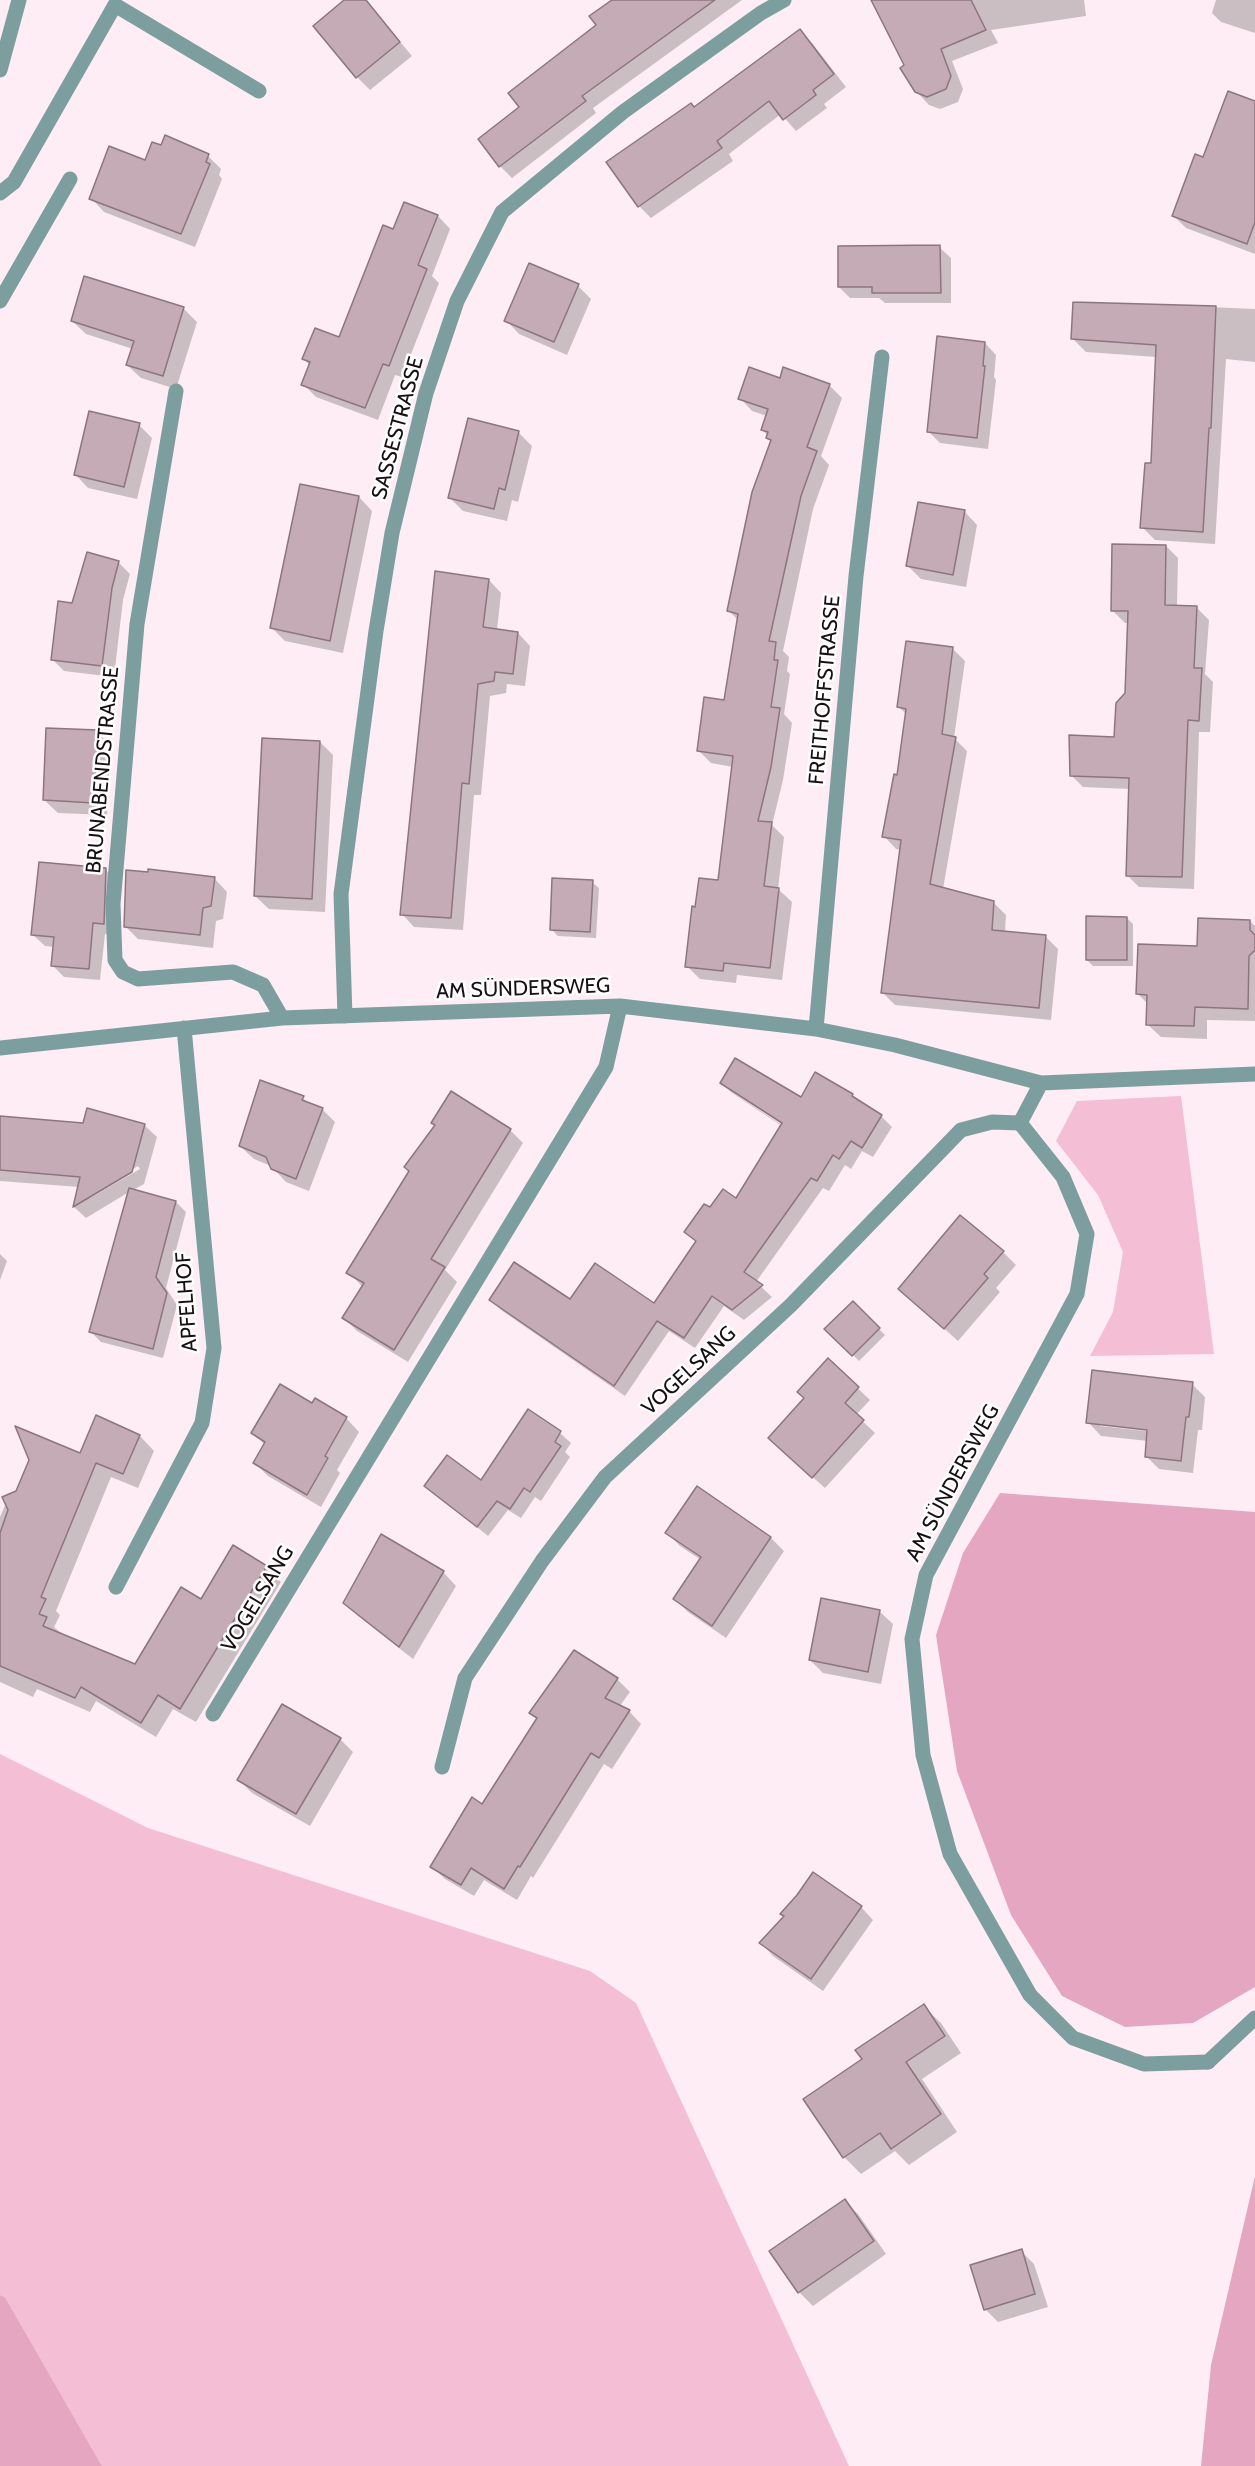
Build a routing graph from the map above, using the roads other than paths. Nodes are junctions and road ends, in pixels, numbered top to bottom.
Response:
1 (19, 0) edge
2 (784, 0) edge
3 (0, 70) edge
4 (259, 91) dead end
5 (70, 178) dead end
6 (0, 193) edge
7 (0, 301) edge
8 (882, 357) dead end
9 (176, 390) dead end
10 (620, 1006) junction
11 (345, 1016) junction
12 (282, 1018) junction
13 (184, 1029) junction
14 (816, 1029) junction
15 (0, 1048) edge
16 (1255, 1074) edge
17 (1041, 1083) junction
18 (1020, 1123) junction
19 (116, 1587) dead end
20 (213, 1714) dead end
21 (442, 1767) dead end
22 (1255, 2018) edge

1 - 3 street
2 - 11 street, SASSESTRASSE
4 - 6 street
5 - 7 street
8 - 14 street, FREITHOFFSTRASSE
9 - 12 street, BRUNABENDSTRASSE
10 - 11 street, AM SÜNDERSWEG
10 - 14 street, AM SÜNDERSWEG
10 - 20 street, VOGELSANG
11 - 12 street, AM SÜNDERSWEG
12 - 13 street, AM SÜNDERSWEG
13 - 15 street, AM SÜNDERSWEG
13 - 19 street, APFELHOF
14 - 17 street, AM SÜNDERSWEG
16 - 17 street, AM SÜNDERSWEG
17 - 18 street
18 - 21 street, VOGELSANG
18 - 22 street, AM SÜNDERSWEG

